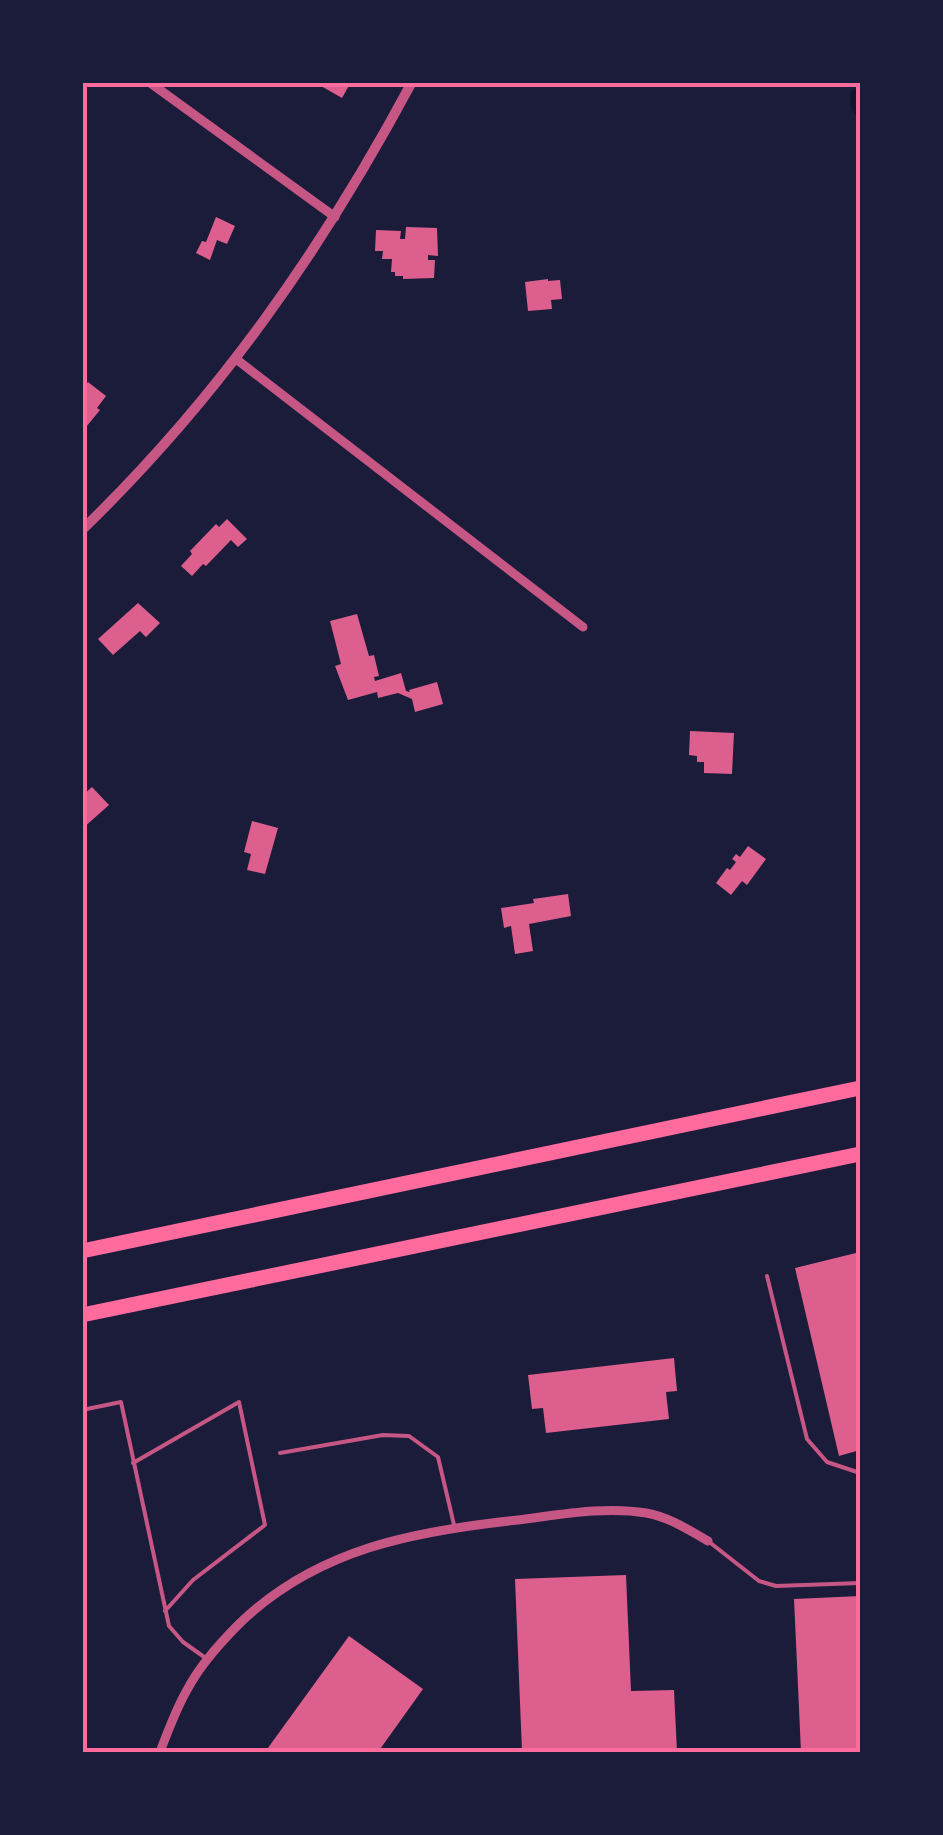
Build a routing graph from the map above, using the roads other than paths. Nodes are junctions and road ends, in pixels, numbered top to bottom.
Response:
1 (150, 82) edge
2 (412, 82) edge
3 (335, 218) junction
4 (236, 359) junction
5 (82, 530) edge
6 (584, 627) dead end
7 (860, 1088) edge
8 (860, 1154) edge
9 (82, 1250) edge
10 (767, 1276) dead end
11 (82, 1315) edge
12 (82, 1410) edge
13 (280, 1452) dead end
14 (133, 1463) junction
15 (860, 1473) edge
16 (454, 1529) junction
17 (708, 1541) joint
18 (860, 1583) edge
19 (165, 1610) junction
20 (207, 1659) junction
21 (160, 1752) edge

1 - 3 street
2 - 3 street
3 - 4 street
4 - 5 street
4 - 6 street
7 - 9 highway
8 - 11 highway
10 - 15 lane
12 - 14 lane
13 - 16 lane
14 - 19 lane
14 - 19 lane
16 - 17 street
16 - 20 street
17 - 18 lane
19 - 20 lane
20 - 21 street

